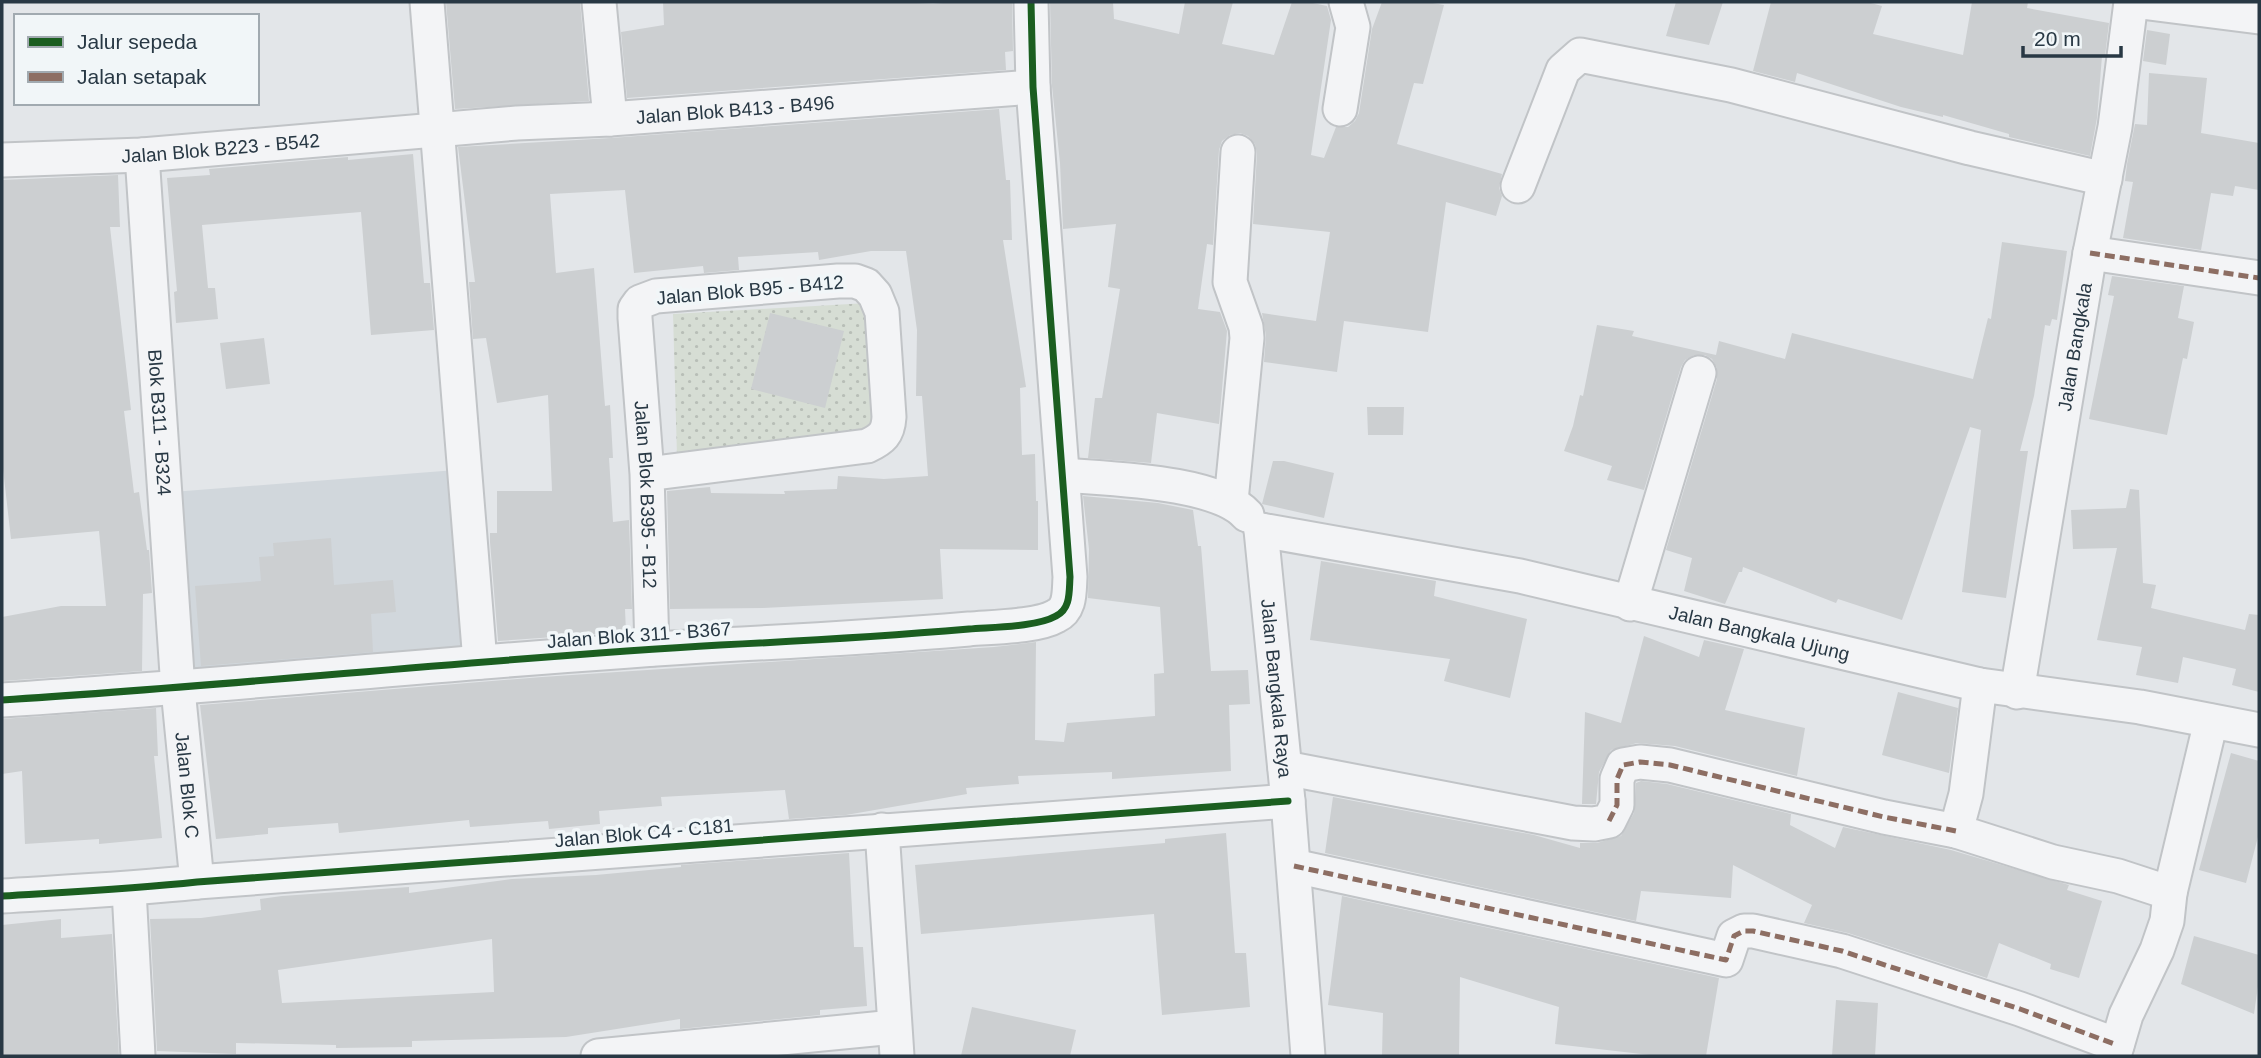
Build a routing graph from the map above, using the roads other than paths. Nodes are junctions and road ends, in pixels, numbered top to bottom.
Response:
1 (427, 2) edge
2 (599, 2) edge
3 (1031, 2) edge
4 (1346, 2) edge
5 (2131, 2) edge
6 (2141, 2) edge
7 (2259, 17) edge
8 (1032, 86) junction
9 (1340, 109) dead end
10 (610, 119) junction
11 (437, 129) junction
12 (1238, 152) dead end
13 (142, 155) junction
14 (2, 160) edge
15 (2105, 178) junction
16 (1518, 186) dead end
17 (2090, 253) junction
18 (2259, 278) edge
19 (635, 339) joint
20 (1699, 373) dead end
21 (647, 474) junction
22 (1064, 475) junction
23 (1231, 501) junction
24 (1261, 530) junction
25 (1630, 604) junction
26 (652, 649) junction
27 (480, 662) junction
28 (1980, 685) junction
29 (178, 689) junction
30 (2017, 692) junction
31 (2, 701) edge
32 (2211, 721) junction
33 (2259, 730) edge
34 (1285, 768) junction
35 (1288, 801) junction
36 (881, 830) junction
37 (1956, 831) junction
38 (1294, 866) junction
39 (197, 882) junction
40 (129, 890) junction
41 (2170, 893) junction
42 (2, 896) edge
43 (895, 1042) edge
44 (2116, 1051) edge
45 (138, 1056) edge
46 (598, 1056) edge
47 (1308, 1056) edge

1 - 11 street
2 - 10 street
3 - 8 street
4 - 9 street
5 - 15 street, Jalan Bangkala
6 - 7 street
8 - 10 street, Jalan Blok B413 - B496
8 - 22 street
10 - 11 street, Jalan Blok B413 - B496
11 - 13 street, Jalan Blok B223 - B542
11 - 27 street
12 - 23 street
13 - 14 street, Jalan Blok B223 - B542
13 - 29 street, Blok B311 - B324
15 - 16 street
15 - 17 street, Jalan Bangkala
17 - 18 street
17 - 30 street, Jalan Bangkala
19 - 21 street, Jalan Blok B395 - B12
19 - 21 street, Jalan Blok B95 - B412
20 - 25 street
21 - 26 street, Jalan Blok B395 - B12
22 - 23 street
22 - 26 street, Jalan Blok 311 - B367
23 - 24 street
24 - 25 street, Jalan Bangkala Ujung
24 - 34 street, Jalan Bangkala Raya
25 - 28 street, Jalan Bangkala Ujung
26 - 27 street, Jalan Blok 311 - B367
27 - 29 street, Jalan Blok 311 - B367
28 - 30 street, Jalan Bangkala Ujung
28 - 37 street
29 - 31 street, Jalan Blok 311 - B367
29 - 39 street, Jalan Blok C
30 - 32 street, Jalan Bangkala Ujung
32 - 33 street, Jalan Bangkala Ujung
32 - 41 street
34 - 35 street, Jalan Bangkala Raya
34 - 37 street
35 - 36 street, Jalan Blok C4 - C181
35 - 38 street, Jalan Bangkala Raya
36 - 39 street, Jalan Blok C4 - C181
36 - 43 street
37 - 41 street
38 - 44 street
38 - 47 street, Jalan Bangkala Raya
39 - 40 street, Jalan Blok C4 - C181
40 - 42 street, Jalan Blok C4 - C181
40 - 45 street
41 - 44 street
43 - 46 street

